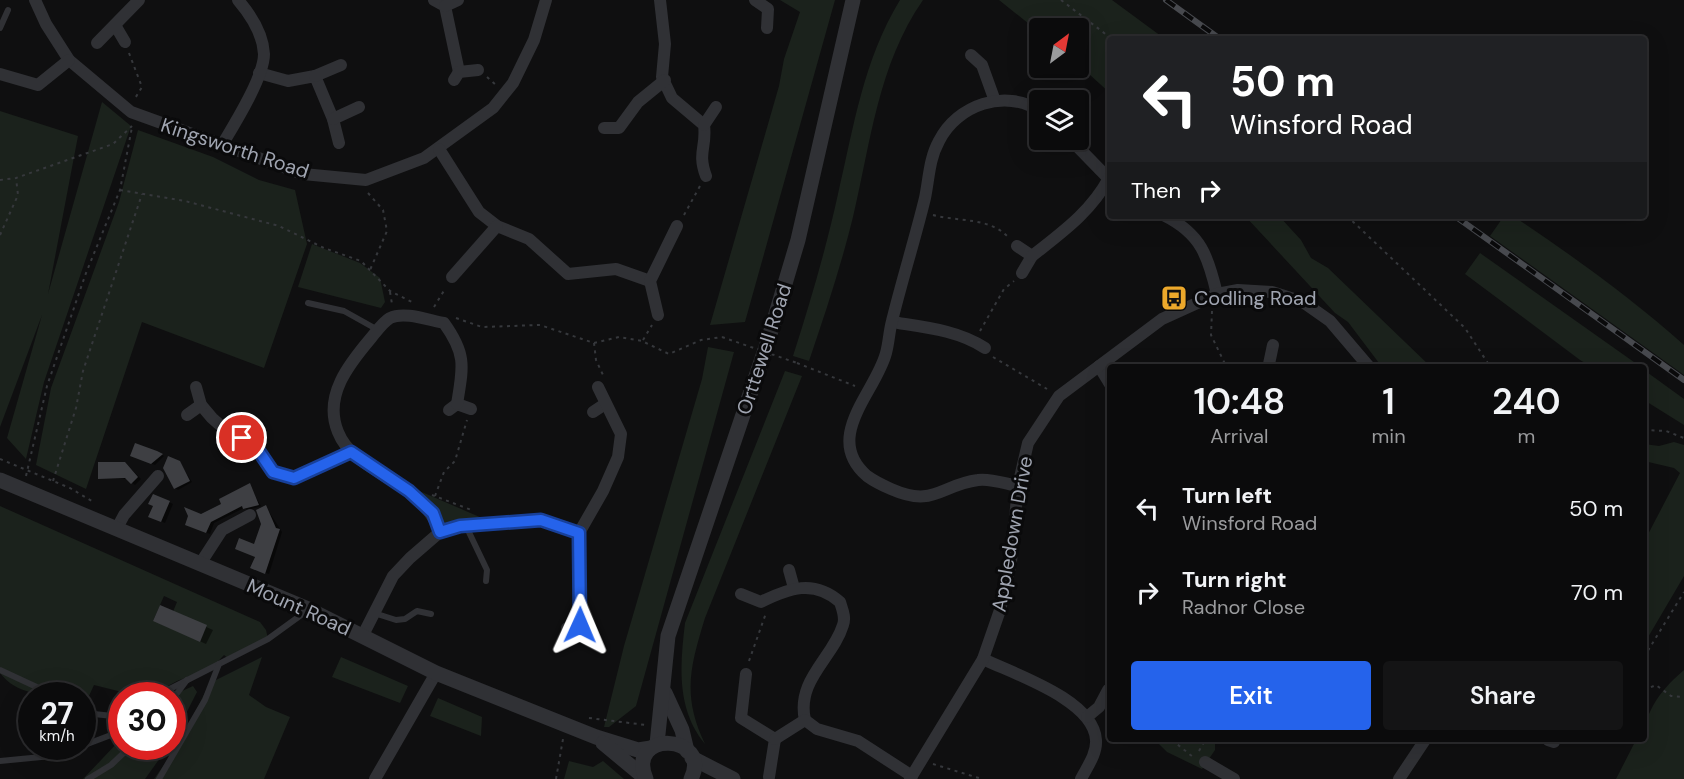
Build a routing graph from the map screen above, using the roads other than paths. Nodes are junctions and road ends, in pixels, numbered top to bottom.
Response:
1 (35, 0) edge
2 (140, 0) edge
3 (238, 0) edge
4 (458, 0) edge
5 (546, 0) edge
6 (660, 0) edge
7 (754, 0) edge
8 (853, 0) edge
9 (440, 3) edge
10 (8, 10) dead end
11 (115, 25) junction
12 (0, 28) edge
13 (767, 28) dead end
14 (125, 42) road end
15 (97, 43) dead end
16 (971, 55) dead end
17 (69, 60) junction
18 (341, 65) dead end
19 (478, 70) road end
20 (259, 73) junction
21 (0, 74) edge
22 (315, 76) junction
23 (664, 80) junction
24 (995, 100) junction
25 (1029, 104) edge
26 (359, 107) dead end
27 (716, 107) dead end
28 (333, 119) junction
29 (704, 125) junction
30 (604, 128) dead end
31 (339, 143) dead end
32 (222, 144) junction
33 (439, 149) junction
34 (1081, 150) edge
35 (706, 176) road end
36 (1107, 177) edge
37 (1107, 183) edge
38 (1172, 219) edge
39 (497, 226) junction
40 (677, 226) road end
41 (1017, 246) road end
42 (1032, 256) junction
43 (1022, 273) road end
44 (452, 277) road end
45 (650, 281) junction
46 (1217, 294) junction
47 (308, 303) dead end
48 (658, 315) road end
49 (891, 322) junction
50 (378, 330) junction
51 (980, 344) road end
52 (1273, 345) dead end
53 (1271, 364) edge
54 (1367, 364) edge
55 (1099, 366) junction
56 (1107, 379) edge
57 (196, 387) dead end
58 (598, 387) road end
59 (605, 404) junction
60 (201, 405) junction
61 (471, 409) road end
62 (593, 412) dead end
63 (187, 415) dead end
64 (351, 452) junction
65 (158, 476) dead end
66 (0, 480) edge
67 (1018, 486) junction
68 (250, 515) dead end
69 (466, 526) junction
70 (117, 528) junction
71 (440, 532) junction
72 (579, 533) junction
73 (200, 564) junction
74 (789, 570) dead end
75 (486, 580) dead end
76 (794, 588) junction
77 (741, 594) dead end
78 (308, 609) junction
79 (374, 613) junction
80 (431, 614) dead end
81 (567, 628) dead end
82 (363, 635) junction
83 (983, 659) junction
84 (219, 664) junction
85 (0, 670) edge
86 (436, 673) junction
87 (746, 674) road end
88 (187, 679) junction
89 (26, 682) edge
90 (182, 682) edge
91 (185, 682) edge
92 (1107, 692) edge
93 (665, 693) junction
94 (1087, 717) junction
95 (805, 720) junction
96 (596, 737) junction
97 (775, 739) junction
98 (1424, 742) edge
99 (654, 746) junction
100 (690, 754) junction
101 (18, 759) edge
102 (116, 760) edge
103 (1200, 760) road end
104 (0, 761) edge
105 (769, 777) dead end
106 (911, 777) edge
107 (645, 778) edge
108 (88, 779) edge
109 (159, 779) edge
110 (375, 779) edge
111 (691, 779) edge
112 (733, 779) edge
113 (1082, 779) edge
114 (1234, 779) edge
115 (1399, 779) edge

1 - 17 street, Kingsworth Road
2 - 11 street
3 - 20 street
4 - 9 street
5 - 33 street, Kingsworth Road
6 - 23 street
7 - 13 street
8 - 93 street, Orttewell Road
9 - 19 street
10 - 12 lane
11 - 14 street
11 - 15 street
16 - 24 street
17 - 21 street
17 - 32 street, Kingsworth Road
18 - 22 street
20 - 22 street
20 - 32 street
22 - 28 street
23 - 29 street
23 - 30 street
24 - 25 street
24 - 49 street
26 - 28 street
27 - 29 street
28 - 31 street
29 - 35 street
32 - 33 street, Kingsworth Road
33 - 39 street
34 - 36 street
37 - 42 street
38 - 46 street
39 - 44 street
39 - 45 street
40 - 45 street
41 - 42 street
42 - 43 street
45 - 48 street
46 - 54 street, Appledown Drive
46 - 55 street, Appledown Drive
47 - 50 lane
49 - 51 street
49 - 67 street
50 - 61 street
50 - 64 street
52 - 53 street
55 - 56 street
55 - 67 street, Appledown Drive
57 - 60 street
58 - 59 street
59 - 62 street
59 - 72 street
60 - 63 street
60 - 64 street
64 - 71 street
65 - 70 street
66 - 70 street, Mount Road
67 - 83 street, Appledown Drive
68 - 73 street
69 - 71 street
69 - 72 street
69 - 75 lane
70 - 73 street, Mount Road
71 - 79 street
72 - 81 street
73 - 78 street, Mount Road
74 - 76 street
76 - 77 street
76 - 95 street
78 - 82 street, Mount Road
78 - 84 lane
79 - 80 lane
79 - 82 street
82 - 86 street, Mount Road
83 - 94 street
83 - 106 street, Appledown Drive
84 - 88 lane
84 - 109 lane
85 - 89 lane
86 - 96 street, Mount Road
86 - 110 street
87 - 97 street
88 - 90 lane
88 - 91 lane
92 - 94 street
93 - 99 street, Orttewell Road
93 - 100 street, Orttewell Road
94 - 113 street
95 - 97 street
95 - 106 street
96 - 99 street, Mount Road
96 - 107 street, Mount Road
97 - 105 street
98 - 115 street
99 - 100 street, Mount Road
99 - 107 street, Orttewell Road
100 - 111 street
100 - 112 street
101 - 104 lane
102 - 108 lane
103 - 114 street

